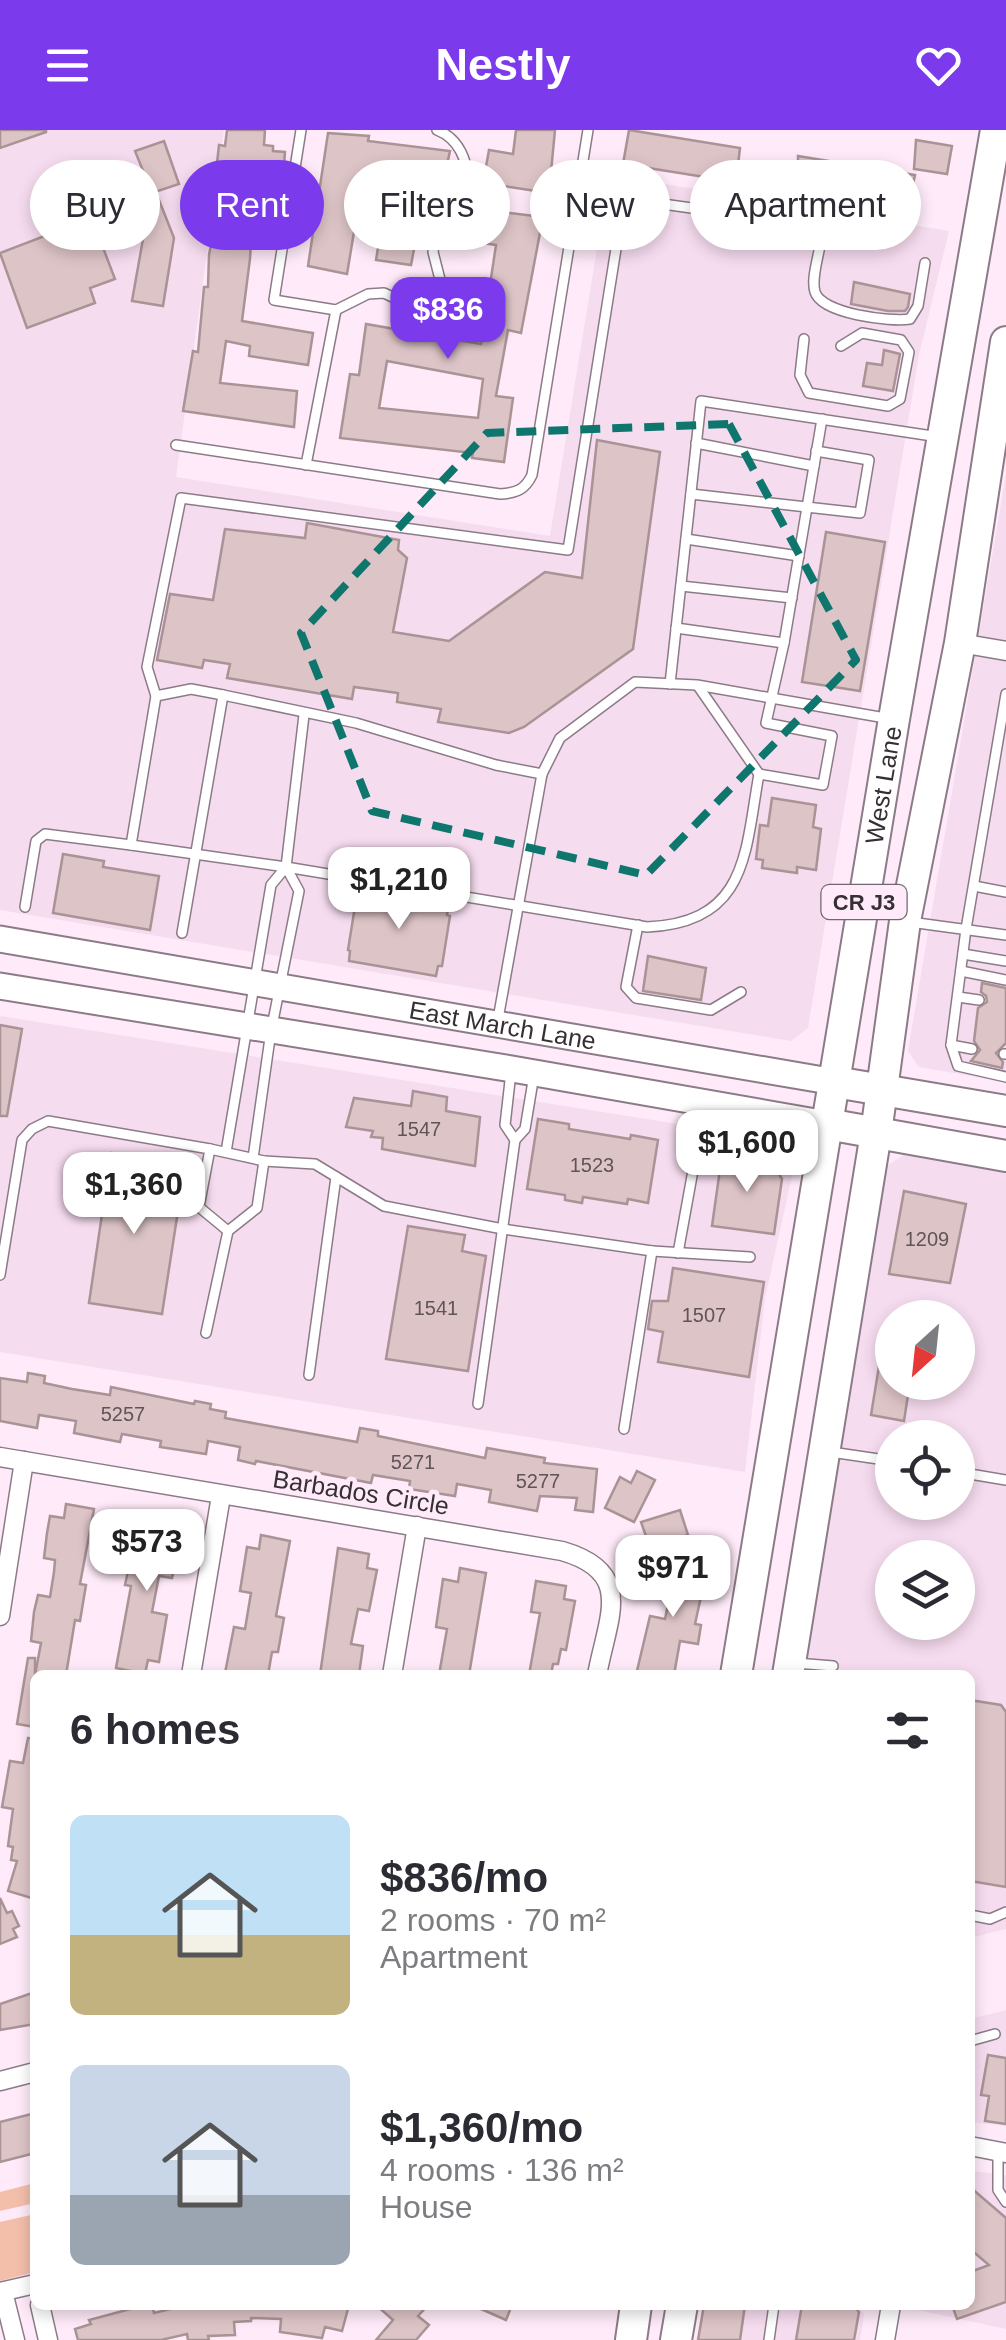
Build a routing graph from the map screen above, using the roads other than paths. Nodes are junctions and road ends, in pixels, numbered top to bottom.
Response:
1 (301, 130) edge
2 (437, 130) edge
3 (588, 130) edge
4 (996, 130) edge
5 (690, 208) edge
6 (819, 250) edge
7 (925, 263) dead end
8 (336, 310) junction
9 (804, 339) dead end
10 (841, 346) dead end
11 (1005, 347) edge
12 (822, 420) junction
13 (942, 438) junction
14 (696, 443) junction
15 (176, 445) dead end
16 (816, 450) junction
17 (306, 465) junction
18 (814, 466) junction
19 (691, 494) junction
20 (808, 506) junction
21 (686, 539) junction
22 (799, 556) junction
23 (681, 586) junction
24 (792, 598) junction
25 (676, 628) junction
26 (960, 643) junction
27 (784, 644) junction
28 (1006, 651) edge
29 (670, 684) junction
30 (697, 685) junction
31 (1006, 694) edge
32 (156, 696) junction
33 (222, 696) junction
34 (770, 698) junction
35 (304, 715) junction
36 (1004, 718) edge
37 (894, 719) junction
38 (542, 774) junction
39 (759, 774) junction
40 (131, 845) junction
41 (196, 855) junction
42 (286, 866) junction
43 (974, 886) junction
44 (1006, 892) edge
45 (518, 904) junction
46 (25, 906) dead end
47 (905, 921) junction
48 (638, 926) junction
49 (966, 928) junction
50 (182, 934) dead end
51 (1006, 936) edge
52 (0, 939) edge
53 (963, 954) junction
54 (1006, 961) edge
55 (961, 971) junction
56 (1006, 980) edge
57 (254, 981) junction
58 (0, 986) edge
59 (281, 986) junction
60 (741, 992) dead end
61 (958, 997) junction
62 (980, 1000) dead end
63 (498, 1022) junction
64 (258, 1029) junction
65 (951, 1045) junction
66 (972, 1049) dead end
67 (523, 1071) junction
68 (1006, 1076) edge
69 (835, 1082) junction
70 (881, 1090) junction
71 (1006, 1111) edge
72 (827, 1124) junction
73 (876, 1133) junction
74 (514, 1140) junction
75 (210, 1150) junction
76 (226, 1152) junction
77 (1006, 1156) edge
78 (258, 1160) junction
79 (694, 1165) dead end
80 (336, 1177) junction
81 (503, 1229) junction
82 (228, 1231) junction
83 (652, 1250) junction
84 (678, 1252) junction
85 (750, 1257) dead end
86 (0, 1275) edge
87 (206, 1333) dead end
88 (309, 1375) dead end
89 (478, 1404) dead end
90 (624, 1429) dead end
91 (822, 1450) junction
92 (0, 1457) edge
93 (875, 1458) edge
94 (24, 1461) junction
95 (975, 1475) edge
96 (1006, 1480) edge
97 (221, 1496) junction
98 (416, 1526) junction
99 (0, 1616) edge
100 (833, 1666) dead end
101 (789, 1668) edge
102 (191, 1670) edge
103 (393, 1670) edge
104 (598, 1670) edge
105 (737, 1670) edge
106 (1006, 1912) edge
107 (975, 1917) edge
108 (995, 2034) dead end
109 (975, 2040) edge
110 (30, 2073) edge
111 (0, 2080) edge
112 (975, 2147) edge
113 (1002, 2152) edge
114 (1006, 2202) edge
115 (30, 2285) edge
116 (2, 2292) edge
117 (41, 2310) edge
118 (635, 2310) edge
119 (681, 2310) edge
120 (773, 2310) edge
121 (889, 2310) edge
122 (15, 2340) edge
123 (48, 2340) edge
124 (630, 2340) edge
125 (676, 2340) edge
126 (768, 2340) edge
127 (885, 2340) edge

1 - 8 lane
2 - 8 lane
3 - 17 lane
4 - 13 main road, West Lane / CR J3
5 - 32 lane
6 - 7 lane
8 - 17 lane
9 - 10 lane
11 - 26 main road, West Lane / CR J3
12 - 13 lane
12 - 14 lane
12 - 16 lane
13 - 37 main road, West Lane / CR J3
14 - 18 lane
14 - 19 lane
15 - 17 lane
16 - 18 lane
16 - 20 lane
18 - 20 lane
19 - 20 lane
19 - 21 lane
20 - 22 lane
21 - 22 lane
21 - 23 lane
22 - 24 lane
23 - 24 lane
23 - 25 lane
24 - 27 lane
25 - 27 lane
25 - 29 lane
26 - 28 street
26 - 47 main road, West Lane / CR J3
27 - 34 lane
29 - 30 lane
29 - 38 lane
30 - 34 lane
30 - 39 lane
31 - 36 lane
32 - 33 lane
32 - 40 lane
33 - 35 lane
33 - 41 lane
34 - 37 lane
34 - 39 lane
35 - 38 lane
35 - 42 lane
36 - 43 lane
37 - 69 main road, West Lane / CR J3
38 - 45 lane
39 - 48 lane
40 - 41 lane
40 - 46 lane
41 - 42 lane
41 - 50 lane
42 - 45 lane
42 - 57 lane
42 - 59 lane
43 - 44 lane
43 - 49 lane
45 - 48 lane
45 - 63 lane
47 - 49 lane
47 - 70 main road, West Lane / CR J3
48 - 60 lane
49 - 51 lane
49 - 53 lane
52 - 57 main road, East March Lane
53 - 54 lane
53 - 55 lane
55 - 56 lane
55 - 61 lane
57 - 59 main road, East March Lane
57 - 64 lane
58 - 64 main road, East March Lane
59 - 63 main road, East March Lane
59 - 64 lane
61 - 62 lane
61 - 65 lane
63 - 69 main road, East March Lane
64 - 67 main road, East March Lane
64 - 76 lane
64 - 78 lane
65 - 66 lane
65 - 68 lane
67 - 72 main road, East March Lane
67 - 74 lane
67 - 74 lane
69 - 70 main road, East March Lane
69 - 72 main road, West Lane / CR J3
70 - 71 main road, East March Lane
70 - 73 main road, West Lane / CR J3
72 - 73 main road, East March Lane
72 - 105 main road, West Lane / CR J3
73 - 77 main road, East March Lane
73 - 91 main road, West Lane / CR J3
74 - 81 lane
75 - 76 lane
75 - 82 lane
75 - 86 lane
76 - 78 lane
78 - 80 lane
78 - 82 lane
79 - 84 lane
80 - 81 lane
80 - 88 lane
81 - 83 lane
81 - 89 lane
82 - 87 lane
83 - 84 lane
83 - 90 lane
84 - 85 lane
91 - 93 lane
91 - 101 main road, West Lane / CR J3
92 - 94 street, Barbados Circle
94 - 97 street, Barbados Circle
94 - 99 street
95 - 96 lane
97 - 98 street, Barbados Circle
97 - 102 street
98 - 103 street
98 - 104 street, Barbados Circle
100 - 101 lane
106 - 107 lane
108 - 109 lane
110 - 111 street
112 - 113 street
113 - 114 lane
115 - 116 street
116 - 122 street
117 - 123 street
118 - 124 main road
119 - 125 main road
120 - 126 lane
121 - 127 street

